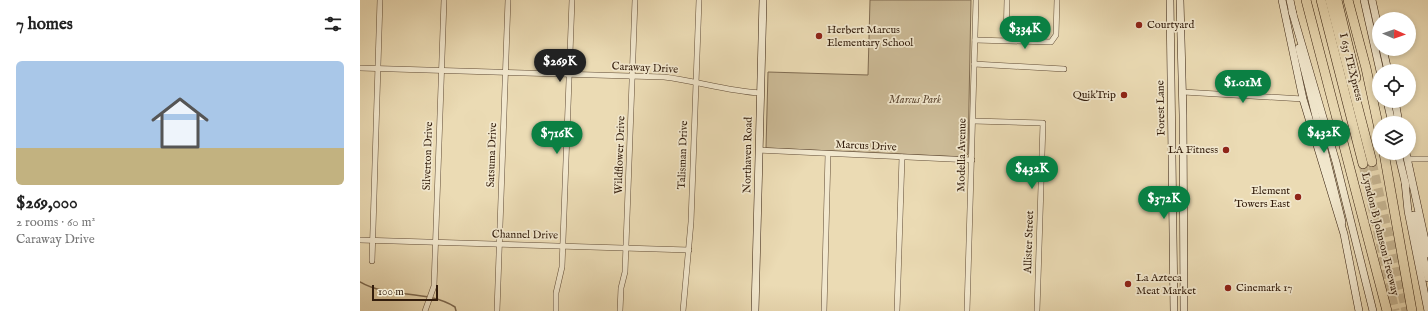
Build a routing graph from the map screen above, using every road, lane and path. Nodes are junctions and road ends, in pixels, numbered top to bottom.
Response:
1 (380, 0) edge
2 (444, 0) edge
3 (508, 0) edge
4 (572, 0) edge
5 (635, 0) edge
6 (699, 0) edge
7 (763, 0) edge
8 (976, 0) edge
9 (1007, 0) edge
10 (1057, 0) edge
11 (1170, 0) edge
12 (1180, 0) edge
13 (1282, 0) edge
14 (1290, 0) edge
15 (1306, 0) edge
16 (1321, 0) edge
17 (1330, 0) edge
18 (1337, 0) edge
19 (1348, 0) edge
20 (1364, 0) edge
21 (1372, 0) edge
22 (1292, 11) junction
23 (1375, 12) edge
24 (1170, 14) junction
25 (1180, 14) junction
26 (975, 40) junction
27 (1006, 40) junction
28 (974, 64) junction
29 (1378, 64) edge
30 (360, 68) edge
31 (378, 69) junction
32 (1064, 69) dead end
33 (441, 70) junction
34 (505, 73) junction
35 (569, 75) junction
36 (632, 76) junction
37 (696, 83) junction
38 (1172, 92) junction
39 (1183, 92) junction
40 (760, 93) junction
41 (1303, 98) junction
42 (1376, 116) edge
43 (973, 121) junction
44 (759, 150) junction
45 (828, 154) junction
46 (902, 157) junction
47 (1416, 157) edge
48 (1428, 159) edge
49 (972, 160) junction
50 (1385, 160) edge
51 (1400, 160) edge
52 (1408, 160) edge
53 (1368, 163) junction
54 (1405, 182) junction
55 (1174, 198) junction
56 (1184, 198) junction
57 (1344, 234) junction
58 (360, 240) edge
59 (372, 241) junction
60 (436, 243) junction
61 (499, 245) junction
62 (563, 246) junction
63 (626, 248) junction
64 (689, 250) junction
65 (1428, 254) edge
66 (372, 261) dead end
67 (1174, 265) junction
68 (1184, 265) junction
69 (1428, 278) edge
70 (425, 311) edge
71 (497, 311) edge
72 (556, 311) edge
73 (620, 311) edge
74 (683, 311) edge
75 (755, 311) edge
76 (824, 311) edge
77 (897, 311) edge
78 (968, 311) edge
79 (1037, 311) edge
80 (1174, 311) edge
81 (1184, 311) edge
82 (1359, 311) edge
83 (1373, 311) edge
84 (1387, 311) edge
85 (1412, 311) edge
86 (1428, 311) edge

1 - 31 street
2 - 33 street, Silverton Drive
3 - 34 street, Satsuma Drive
4 - 35 street
5 - 36 street, Wildflower Drive
6 - 37 street, Talisman Drive
7 - 40 main road, Northaven Road
8 - 26 street, Modella Avenue
9 - 27 street
10 - 27 street
11 - 24 main road, Forest Lane
12 - 25 main road, Forest Lane
13 - 41 main road
14 - 22 main road
15 - 84 highway, Lyndon B Johnson Freeway
16 - 53 highway, I 635 TEXpress
17 - 53 highway, I 635 TEXpress
18 - 53 highway
19 - 42 highway
20 - 29 main road
21 - 23 main road
22 - 57 main road
22 - 83 main road
24 - 25 main road
24 - 38 main road, Forest Lane
25 - 39 main road, Forest Lane
26 - 27 street
26 - 28 street, Modella Avenue
28 - 32 street
28 - 43 street, Modella Avenue
30 - 31 street, Caraway Drive
31 - 33 street, Caraway Drive
31 - 59 street
33 - 34 street, Caraway Drive
33 - 60 street, Silverton Drive
34 - 35 street, Caraway Drive
34 - 61 street, Satsuma Drive
35 - 36 street, Caraway Drive
35 - 62 street
36 - 37 street, Caraway Drive
36 - 63 street, Wildflower Drive
37 - 40 street, Caraway Drive
37 - 64 street, Talisman Drive
38 - 39 main road
38 - 55 main road, Forest Lane
39 - 41 street
39 - 56 main road, Forest Lane
40 - 44 main road, Northaven Road
41 - 57 main road
43 - 49 street, Modella Avenue
43 - 79 street, Allister Street
44 - 45 street, Marcus Drive
44 - 75 main road, Northaven Road
45 - 46 street, Marcus Drive
45 - 76 street
46 - 49 street, Marcus Drive
46 - 77 street
47 - 48 street
49 - 78 street, Modella Avenue
50 - 85 highway, Lyndon B Johnson Freeway
51 - 54 main road
52 - 65 main road
54 - 69 main road
54 - 86 main road
55 - 56 main road
55 - 67 main road, Forest Lane
56 - 68 main road, Forest Lane
57 - 82 main road
58 - 59 street, Channel Drive
59 - 60 street, Channel Drive
59 - 66 street
60 - 61 street, Channel Drive
60 - 70 street, Silverton Drive
61 - 62 street, Channel Drive
61 - 71 street, Satsuma Drive
62 - 63 street, Channel Drive
62 - 72 street
63 - 64 street, Channel Drive
63 - 73 street, Wildflower Drive
64 - 74 street, Talisman Drive
67 - 68 main road
67 - 80 main road, Forest Lane
68 - 81 main road, Forest Lane

